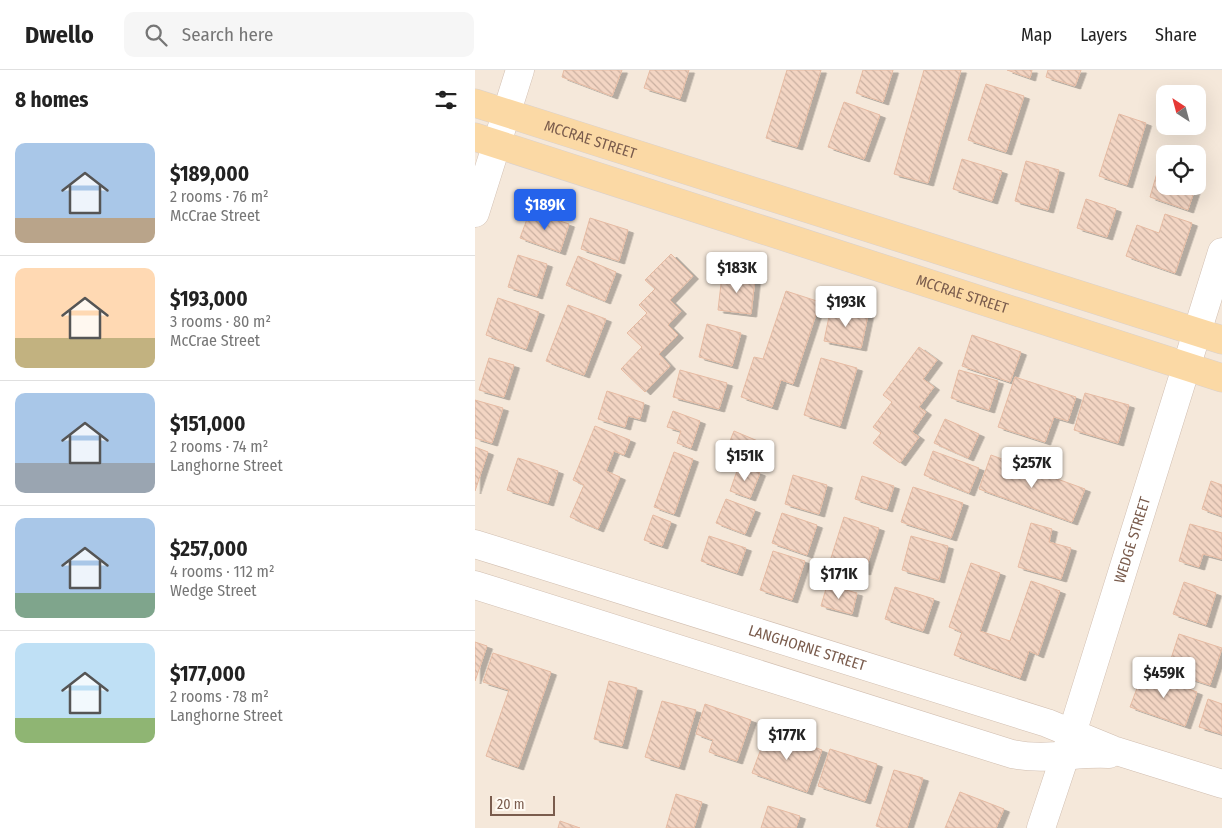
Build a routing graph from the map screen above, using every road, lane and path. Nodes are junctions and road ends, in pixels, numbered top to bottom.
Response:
1 (520, 70) edge
2 (475, 103) edge
3 (506, 113) junction
4 (486, 141) edge
5 (475, 213) edge
6 (1222, 252) edge
7 (1209, 336) edge
8 (1186, 368) junction
9 (1222, 378) edge
10 (475, 544) edge
11 (475, 585) edge
12 (1068, 745) junction
13 (1222, 784) edge
14 (1041, 828) edge

1 - 3 street
2 - 3 main road, MCCRAE STREET
3 - 4 street
3 - 7 main road, MCCRAE STREET
4 - 5 street
4 - 8 main road, MCCRAE STREET
6 - 7 street, WEDGE STREET
7 - 8 street, WEDGE STREET
8 - 9 main road, MCCRAE STREET
8 - 12 street, WEDGE STREET
10 - 12 street, LANGHORNE STREET
11 - 12 street, LANGHORNE STREET
12 - 13 street, LANGHORNE STREET
12 - 14 street, WEDGE STREET

